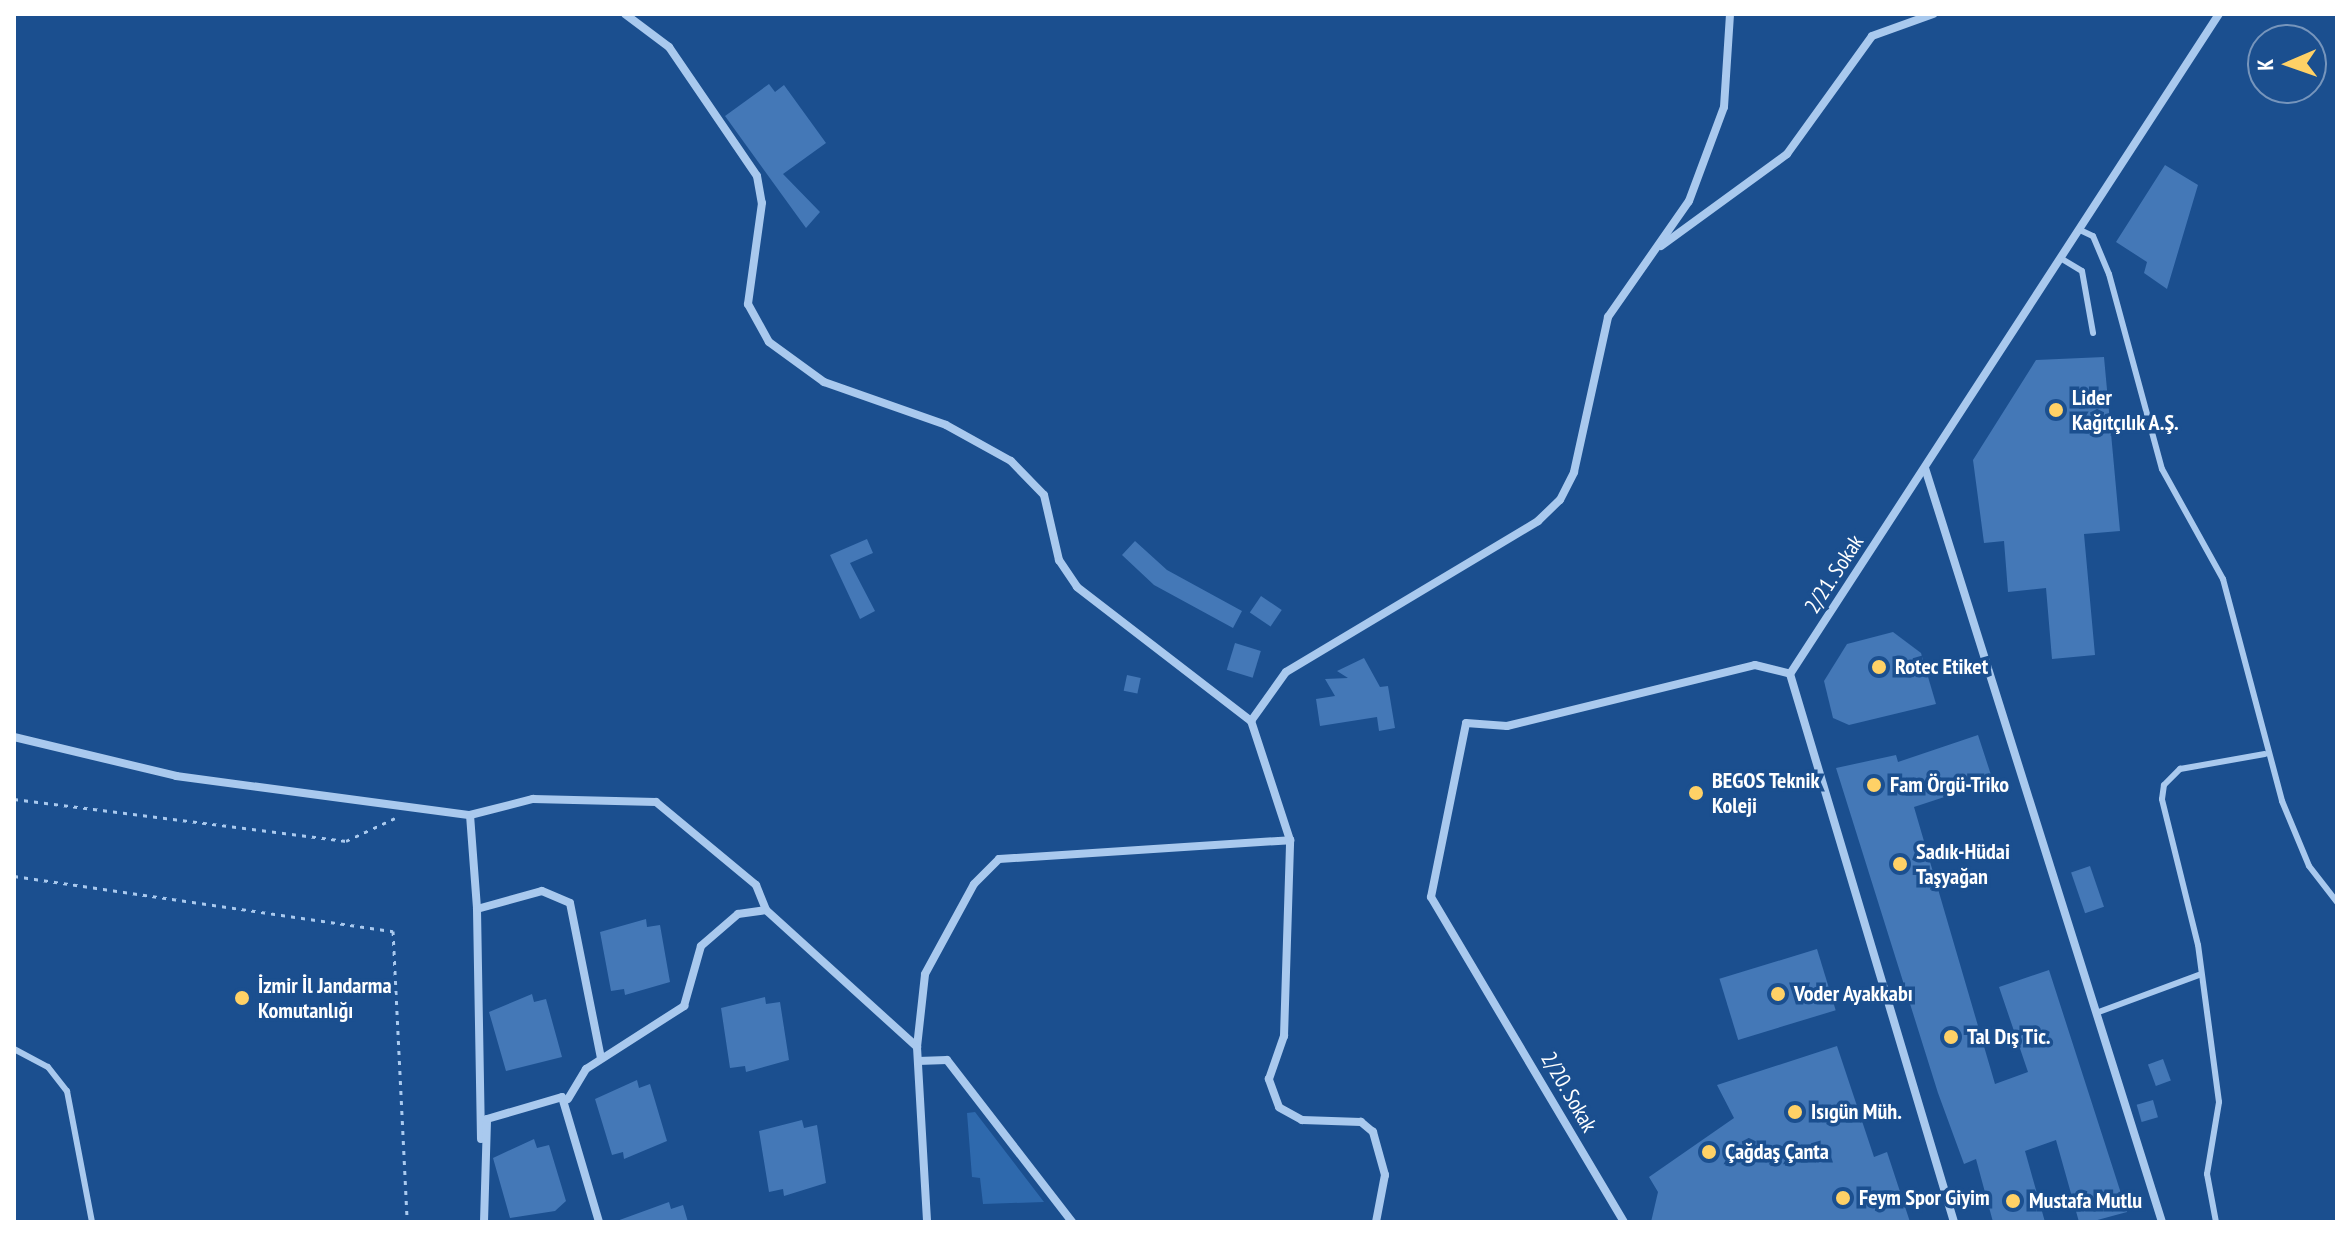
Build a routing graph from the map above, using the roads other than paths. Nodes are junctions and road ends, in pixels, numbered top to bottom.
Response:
1 (625, 14) edge
2 (1730, 14) edge
3 (1933, 14) edge
4 (2219, 14) edge
5 (2080, 230) junction
6 (1655, 250) junction
7 (2062, 259) junction
8 (2093, 333) dead end
9 (1925, 468) junction
10 (1790, 674) junction
11 (1251, 721) junction
12 (14, 737) edge
13 (2265, 754) junction
14 (470, 815) junction
15 (1290, 840) junction
16 (2337, 902) edge
17 (477, 909) junction
18 (766, 910) junction
19 (2199, 975) junction
20 (2096, 1013) junction
21 (917, 1047) junction
22 (14, 1049) edge
23 (601, 1058) junction
24 (918, 1061) junction
25 (568, 1099) junction
26 (481, 1139) junction
27 (92, 1222) edge
28 (484, 1222) edge
29 (599, 1222) edge
30 (927, 1222) edge
31 (1072, 1222) edge
32 (1376, 1222) edge
33 (1624, 1222) edge
34 (1954, 1222) edge
35 (2162, 1222) edge
36 (2216, 1222) edge

1 - 11 street
2 - 6 street
3 - 6 street
4 - 5 street, 2/21. Sokak
5 - 7 street, 2/21. Sokak
5 - 13 lane
6 - 11 street
7 - 8 lane
7 - 9 street, 2/21. Sokak
9 - 10 street, 2/21. Sokak
9 - 20 street
10 - 33 street, 2/20. Sokak
10 - 34 street
11 - 15 street
12 - 14 street
13 - 16 lane
13 - 19 lane
14 - 17 street
14 - 18 street
15 - 21 street
15 - 32 street
17 - 23 street
17 - 26 street
18 - 21 street
18 - 23 street
19 - 20 lane
19 - 36 lane
20 - 35 street
21 - 24 street
22 - 27 lane
23 - 25 street
24 - 30 street
24 - 31 street
25 - 26 street
25 - 29 street
26 - 28 street

